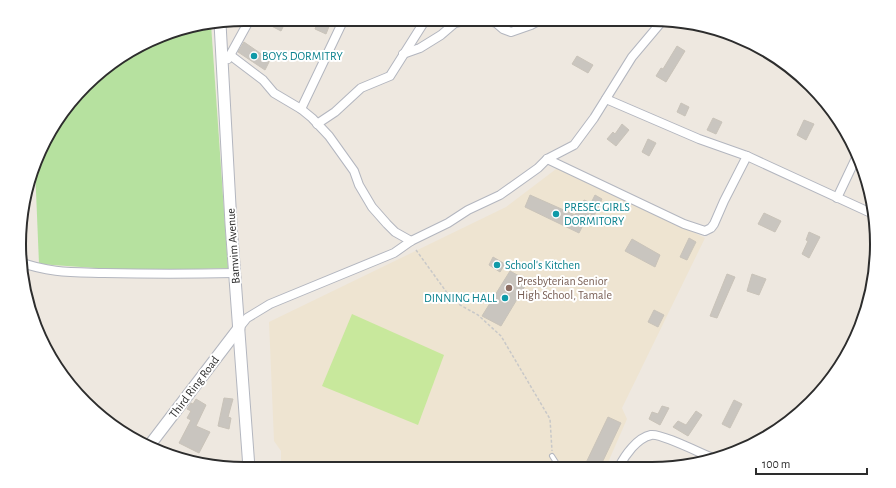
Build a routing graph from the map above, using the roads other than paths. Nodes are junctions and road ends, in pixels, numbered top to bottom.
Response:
1 (246, 26) edge
2 (341, 26) edge
3 (422, 26) edge
4 (452, 26) edge
5 (500, 26) edge
6 (531, 26) edge
7 (659, 26) edge
8 (220, 27) edge
9 (403, 54) junction
10 (230, 55) junction
11 (222, 69) junction
12 (606, 99) junction
13 (301, 109) junction
14 (317, 124) junction
15 (747, 156) junction
16 (547, 159) junction
17 (854, 163) edge
18 (837, 198) junction
19 (867, 211) edge
20 (411, 241) junction
21 (27, 265) edge
22 (235, 273) junction
23 (239, 328) junction
24 (152, 442) edge
25 (706, 455) edge
26 (552, 456) road end
27 (249, 462) edge
28 (556, 462) edge
29 (622, 462) edge

1 - 10 street
2 - 13 street
3 - 9 street
4 - 9 street
5 - 6 street
7 - 12 street
8 - 11 street, Bamvim Avenue
9 - 14 street
10 - 11 street
10 - 13 street
11 - 22 street, Bamvim Avenue
12 - 15 street
12 - 16 street
13 - 14 street
14 - 20 street
15 - 16 street
15 - 18 street
16 - 20 street
17 - 18 street
18 - 19 street
20 - 23 street
21 - 22 street
22 - 23 street, Bamvim Avenue
23 - 24 street, Third Ring Road
23 - 27 street, Bamvim Avenue
25 - 29 street
26 - 28 lane

